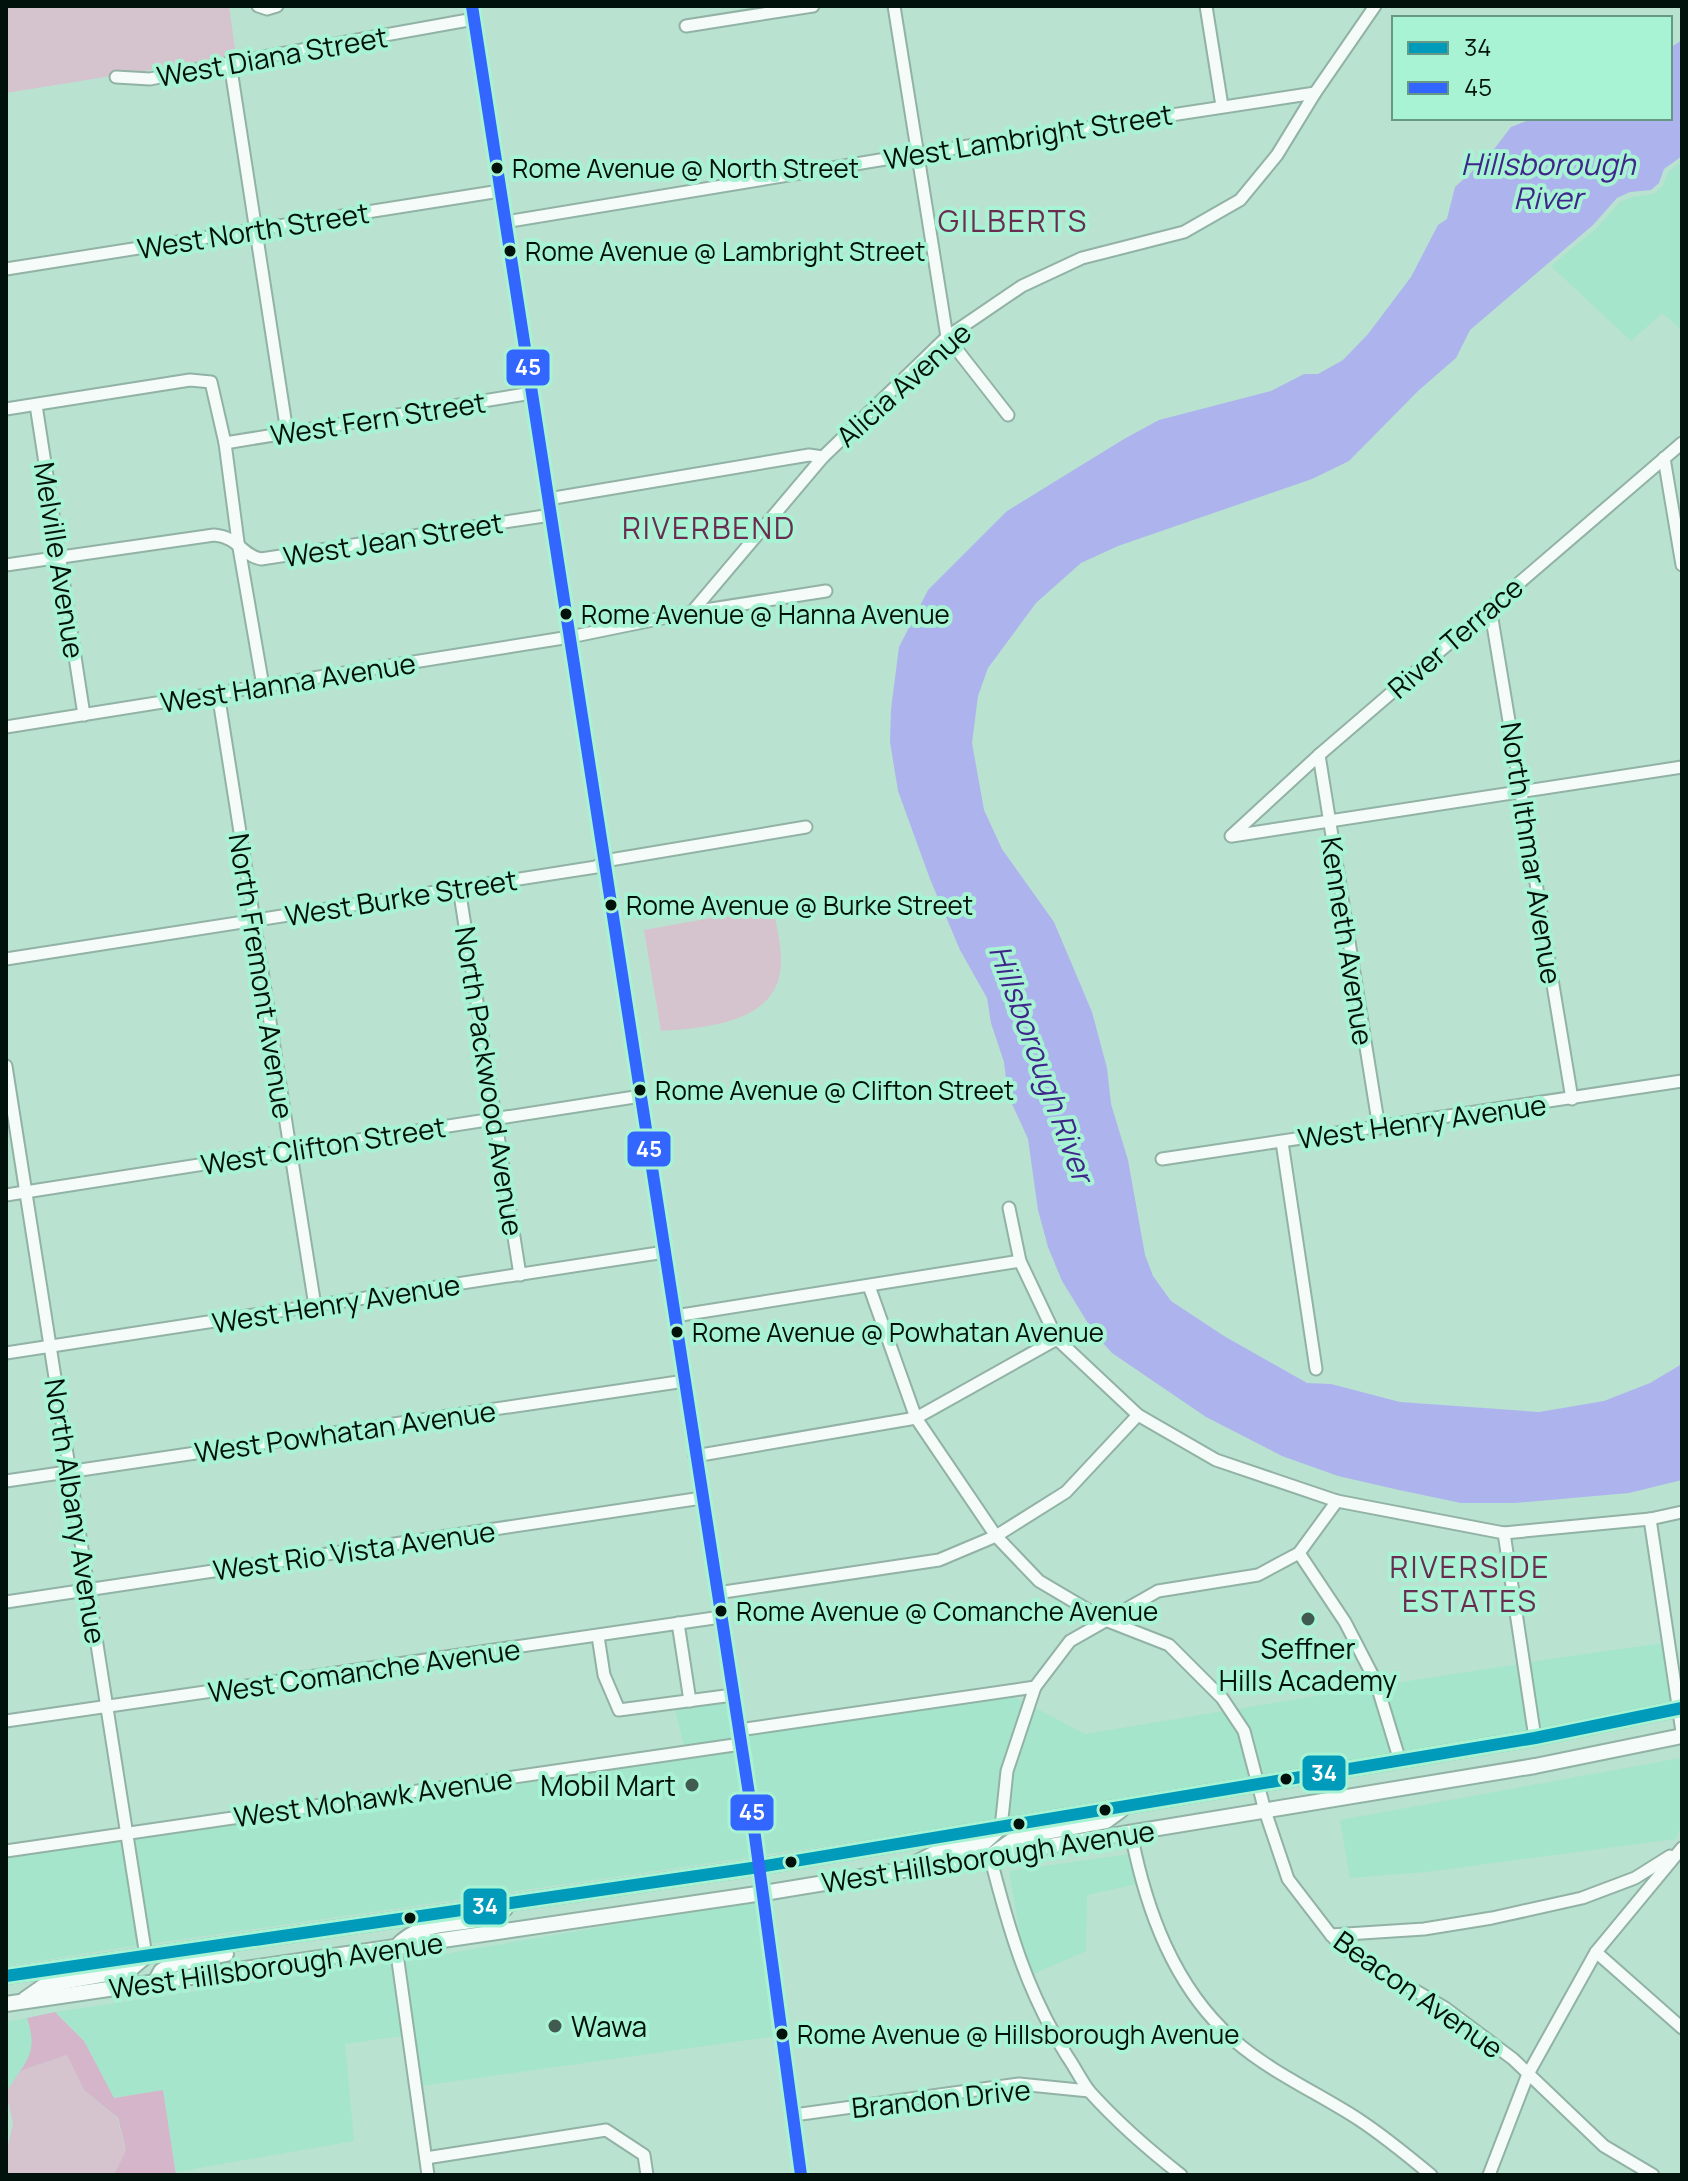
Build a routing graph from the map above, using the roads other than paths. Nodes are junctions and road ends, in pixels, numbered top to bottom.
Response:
1 (258, 6) edge
2 (277, 6) edge
3 (472, 6) edge
4 (813, 6) edge
5 (894, 6) edge
6 (1206, 6) edge
7 (1375, 6) edge
8 (474, 19) junction
9 (686, 26) dead end
10 (230, 63) junction
11 (116, 77) dead end
12 (1315, 93) junction
13 (1222, 106) junction
14 (916, 154) junction
15 (500, 191) junction
16 (505, 222) junction
17 (255, 229) junction
18 (6, 269) edge
19 (947, 337) junction
20 (532, 393) junction
21 (36, 405) junction
22 (6, 409) edge
23 (1008, 415) dead end
24 (287, 432) junction
25 (225, 443) junction
26 (1682, 443) edge
27 (823, 457) junction
28 (1664, 458) junction
29 (548, 499) junction
30 (551, 515) junction
31 (238, 542) junction
32 (60, 556) junction
33 (6, 565) edge
34 (1682, 565) edge
35 (826, 591) dead end
36 (1490, 607) junction
37 (692, 612) junction
38 (570, 637) junction
39 (263, 686) junction
40 (218, 693) junction
41 (84, 715) junction
42 (6, 727) edge
43 (1319, 755) junction
44 (1682, 767) edge
45 (1522, 792) junction
46 (1328, 822) junction
47 (806, 827) dead end
48 (604, 861) junction
49 (459, 888) junction
50 (253, 920) junction
51 (6, 959) edge
52 (7, 1074) edge
53 (1682, 1081) edge
54 (641, 1096) junction
55 (1572, 1099) junction
56 (494, 1118) junction
57 (1379, 1128) junction
58 (1282, 1142) junction
59 (289, 1150) junction
60 (1162, 1159) dead end
61 (26, 1192) junction
62 (6, 1195) edge
63 (1009, 1208) dead end
64 (665, 1252) junction
65 (1020, 1261) junction
66 (520, 1275) junction
67 (869, 1286) junction
68 (315, 1306) junction
69 (675, 1316) junction
70 (1057, 1339) junction
71 (50, 1346) junction
72 (6, 1353) edge
73 (1316, 1369) dead end
74 (685, 1381) junction
75 (1138, 1415) junction
76 (916, 1418) junction
77 (695, 1456) junction
78 (70, 1471) junction
79 (6, 1481) edge
80 (702, 1498) junction
81 (1337, 1501) junction
82 (1682, 1512) edge
83 (1650, 1519) junction
84 (1504, 1533) junction
85 (996, 1536) junction
86 (1299, 1553) junction
87 (89, 1589) junction
88 (717, 1593) junction
89 (6, 1602) edge
90 (721, 1617) junction
91 (1105, 1620) junction
92 (678, 1623) junction
93 (598, 1636) junction
94 (1682, 1641) edge
95 (1669, 1643) junction
96 (1035, 1687) junction
97 (733, 1695) junction
98 (690, 1701) junction
99 (107, 1707) junction
100 (1680, 1708) edge
101 (6, 1721) edge
102 (739, 1730) junction
103 (1682, 1734) edge
104 (1535, 1738) junction
105 (741, 1744) junction
106 (1400, 1761) junction
107 (1259, 1786) junction
108 (1124, 1807) junction
109 (1265, 1811) junction
110 (1001, 1828) junction
111 (127, 1833) junction
112 (1131, 1833) junction
113 (1682, 1848) edge
114 (6, 1851) edge
115 (990, 1856) junction
116 (759, 1867) junction
117 (903, 1870) junction
118 (764, 1893) junction
119 (515, 1902) junction
120 (1331, 1935) junction
121 (249, 1941) junction
122 (396, 1947) junction
123 (1596, 1952) junction
124 (146, 1956) junction
125 (6, 1976) edge
126 (155, 1982) junction
127 (23, 2001) junction
128 (6, 2004) edge
129 (1682, 2028) edge
130 (1528, 2074) junction
131 (1089, 2091) junction
132 (794, 2115) junction
133 (426, 2158) junction
134 (428, 2175) edge
135 (647, 2175) edge
136 (801, 2175) edge
137 (1181, 2175) edge
138 (1431, 2175) edge
139 (1489, 2175) edge
140 (1653, 2175) edge

1 - 2 street
3 - 8 street
4 - 9 street
5 - 14 street
6 - 13 street
7 - 12 street, Alicia Avenue
8 - 10 street, West Diana Street
8 - 15 street
10 - 11 street, West Diana Street
10 - 17 street
12 - 13 street, West Lambright Street
12 - 19 street, Alicia Avenue
13 - 14 street, West Lambright Street
14 - 16 street, West Lambright Street
14 - 19 street
15 - 16 street
15 - 17 street, West North Street
16 - 20 street
17 - 18 street, West North Street
17 - 24 street
19 - 23 street
19 - 27 street, Alicia Avenue
20 - 24 street, West Fern Street
20 - 29 street
21 - 22 street
21 - 25 street
21 - 32 street, Melville Avenue
24 - 25 street, West Fern Street
25 - 31 street
26 - 28 street, River Terrace
27 - 29 street
27 - 37 street, Alicia Avenue
28 - 34 street
28 - 36 street, River Terrace
29 - 30 street
30 - 31 street, West Jean Street
30 - 38 street
31 - 32 street, West Jean Street
31 - 39 street
32 - 33 street, West Jean Street
32 - 41 street, Melville Avenue
35 - 37 street
36 - 43 street, River Terrace
36 - 45 street, North Ithmar Avenue
37 - 38 street
38 - 39 street, West Hanna Avenue
38 - 48 street
39 - 40 street, West Hanna Avenue
40 - 41 street, West Hanna Avenue
40 - 50 street, North Fremont Avenue
41 - 42 street, West Hanna Avenue
43 - 46 street, Kenneth Avenue
43 - 46 street, River Terrace
44 - 45 street
45 - 46 street
45 - 55 street, North Ithmar Avenue
46 - 57 street, Kenneth Avenue
47 - 48 street, West Burke Street
48 - 49 street, West Burke Street
48 - 54 street
49 - 50 street, West Burke Street
49 - 56 street, North Packwood Avenue
50 - 51 street, West Burke Street
50 - 59 street, North Fremont Avenue
52 - 61 street, North Albany Avenue
53 - 55 street, West Henry Avenue
54 - 56 street, West Clifton Street
54 - 64 street
55 - 57 street, West Henry Avenue
56 - 59 street, West Clifton Street
56 - 66 street, North Packwood Avenue
57 - 58 street, West Henry Avenue
58 - 60 street, West Henry Avenue
58 - 73 street
59 - 61 street, West Clifton Street
59 - 68 street, North Fremont Avenue
61 - 62 street, West Clifton Street
61 - 71 street, North Albany Avenue
63 - 65 street
64 - 66 street, West Henry Avenue
64 - 69 street
65 - 67 street
65 - 70 street
66 - 68 street, West Henry Avenue
67 - 69 street
67 - 76 street, Beacon Avenue
68 - 71 street, West Henry Avenue
69 - 74 street
70 - 75 street
70 - 76 street
71 - 72 street, West Henry Avenue
71 - 78 street, North Albany Avenue
74 - 77 street
74 - 78 street, West Powhatan Avenue
75 - 81 street
75 - 85 street
76 - 77 street
76 - 85 street, Beacon Avenue
77 - 80 street
78 - 79 street, West Powhatan Avenue
78 - 87 street, North Albany Avenue
80 - 87 street, West Rio Vista Avenue
80 - 88 street
81 - 84 street
81 - 86 street
82 - 83 street
83 - 84 street
83 - 95 street
84 - 104 street
85 - 88 street
85 - 91 street, Beacon Avenue
86 - 91 street
86 - 106 street
87 - 89 street, West Rio Vista Avenue
87 - 99 street, North Albany Avenue
88 - 90 street
90 - 92 street, West Comanche Avenue
90 - 97 street
91 - 96 street
91 - 107 street, Beacon Avenue
92 - 93 street, West Comanche Avenue
92 - 98 street
93 - 98 street
93 - 99 street, West Comanche Avenue
94 - 95 street
95 - 100 street
96 - 102 street
96 - 110 street
97 - 98 street
97 - 102 street
99 - 101 street, West Comanche Avenue
99 - 111 street, North Albany Avenue
100 - 103 street
100 - 104 main road, West Hillsborough Avenue
102 - 105 street
103 - 109 main road, West Hillsborough Avenue
104 - 106 main road, West Hillsborough Avenue
105 - 111 street, West Mohawk Avenue
105 - 116 street
106 - 107 main road, West Hillsborough Avenue
107 - 108 main road, West Hillsborough Avenue
107 - 109 street, Beacon Avenue
108 - 110 main road, West Hillsborough Avenue
108 - 115 main road
109 - 112 main road, West Hillsborough Avenue
109 - 120 street, Beacon Avenue
110 - 116 main road, West Hillsborough Avenue
110 - 117 main road
111 - 114 street, West Mohawk Avenue
111 - 124 street, North Albany Avenue
112 - 115 main road, West Hillsborough Avenue
112 - 138 street
113 - 120 street
113 - 123 street
115 - 117 main road, West Hillsborough Avenue
115 - 131 street
116 - 118 street
116 - 119 main road, West Hillsborough Avenue
117 - 118 main road, West Hillsborough Avenue
118 - 122 main road, West Hillsborough Avenue
118 - 132 street
119 - 121 main road, West Hillsborough Avenue
119 - 122 main road
120 - 130 street, Beacon Avenue
121 - 124 main road, West Hillsborough Avenue
121 - 126 main road
122 - 126 main road, West Hillsborough Avenue
122 - 133 street
123 - 129 street
123 - 130 street
124 - 125 main road, West Hillsborough Avenue
124 - 127 main road
126 - 127 main road, West Hillsborough Avenue
127 - 128 main road, West Hillsborough Avenue
130 - 139 street
130 - 140 street, Beacon Avenue
131 - 132 street, Brandon Drive
131 - 137 street
132 - 136 street
133 - 134 street
133 - 135 street

